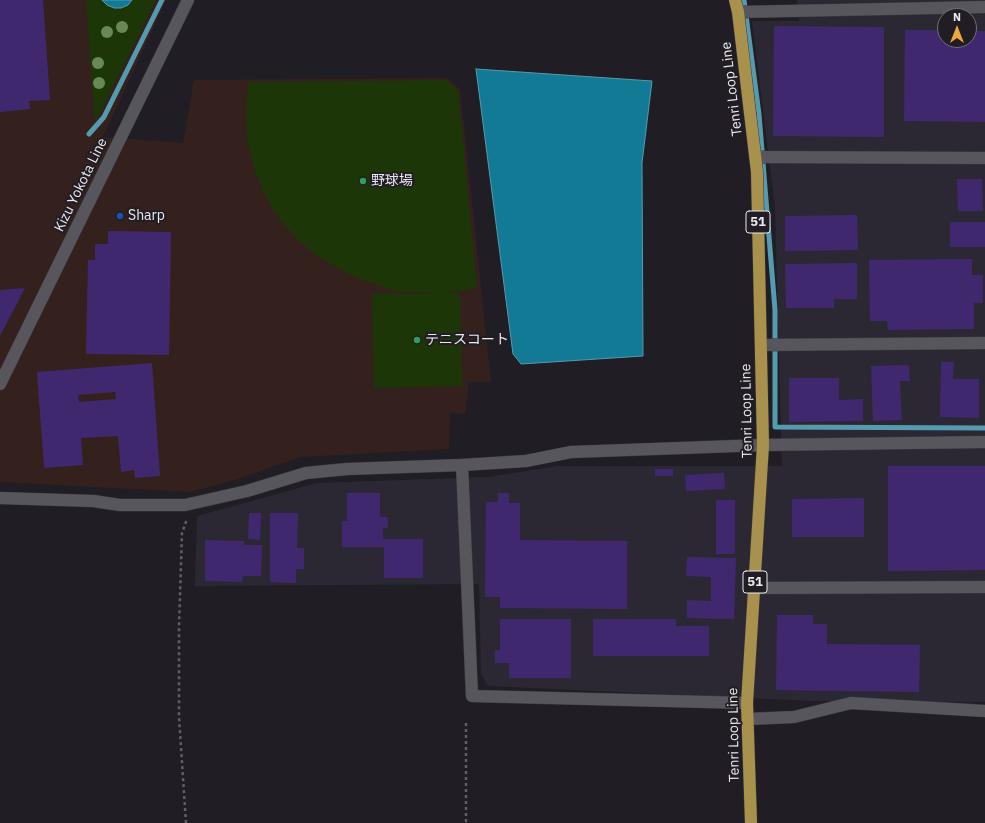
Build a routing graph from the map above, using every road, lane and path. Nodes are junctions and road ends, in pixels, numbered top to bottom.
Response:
1 (188, 0) edge
2 (735, 0) edge
3 (985, 7) edge
4 (738, 12) junction
5 (755, 157) junction
6 (985, 158) edge
7 (985, 343) edge
8 (761, 345) junction
9 (0, 384) edge
10 (985, 442) edge
11 (763, 445) junction
12 (462, 466) junction
13 (0, 498) edge
14 (194, 504) junction
15 (985, 587) edge
16 (755, 588) junction
17 (747, 703) junction
18 (985, 711) edge
19 (748, 719) junction
20 (466, 723) dead end
21 (186, 823) edge
22 (466, 823) edge
23 (751, 823) edge

1 - 9 street, Kizu Yokota Line
2 - 4 main road, Tenri Loop Line / 51
3 - 4 street
4 - 5 main road, Tenri Loop Line / 51
5 - 6 street
5 - 8 main road, Tenri Loop Line / 51
7 - 8 street
8 - 11 main road, Tenri Loop Line / 51
10 - 11 street
11 - 12 street
11 - 16 main road, Tenri Loop Line / 51
12 - 14 street
12 - 17 street
13 - 14 street
14 - 21 path
15 - 16 street
16 - 17 main road, Tenri Loop Line / 51
17 - 19 main road, Tenri Loop Line / 51
18 - 19 street
19 - 23 main road, Tenri Loop Line / 51
20 - 22 path

